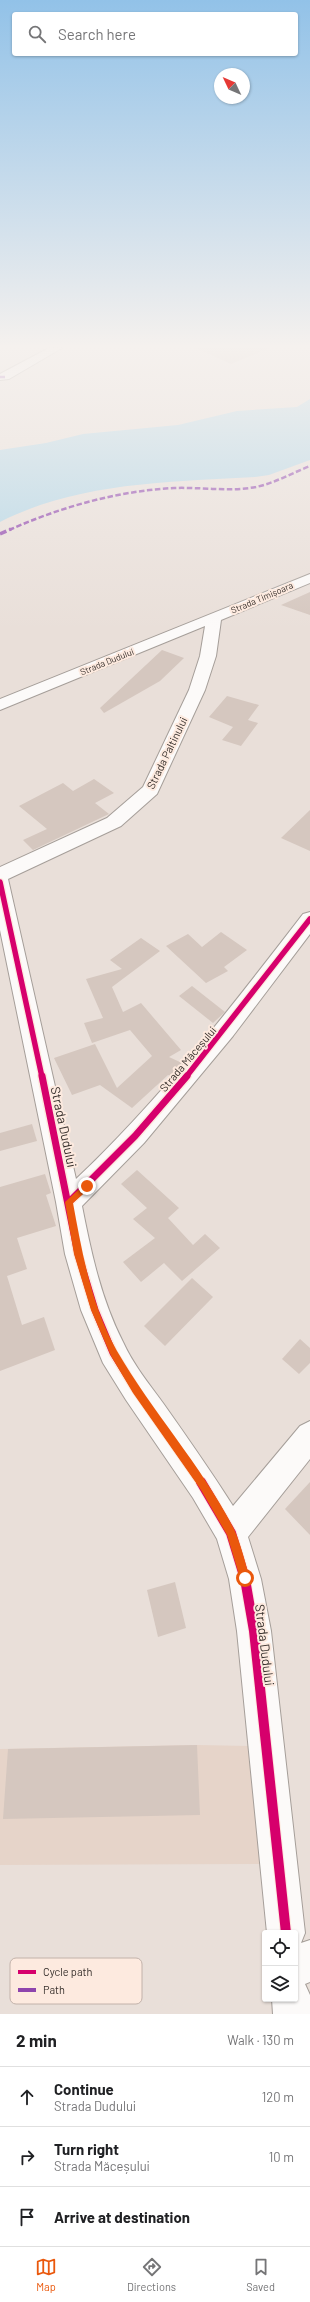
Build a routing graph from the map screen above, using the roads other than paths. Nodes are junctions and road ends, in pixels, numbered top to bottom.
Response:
1 (310, 578) edge
2 (214, 618) junction
3 (0, 706) edge
4 (0, 875) edge
5 (0, 882) edge
6 (310, 919) edge
7 (69, 1202) junction
8 (310, 1436) edge
9 (231, 1533) junction
10 (286, 1930) edge
11 (310, 1959) edge
12 (298, 1967) edge
13 (292, 2002) edge
14 (293, 2014) edge

1 - 2 street, Strada Timișoara
2 - 3 street, Strada Dudului
2 - 4 street, Strada Paltinului
5 - 7 street, Strada Dudului
6 - 7 street, Strada Măceșului
7 - 9 street, Strada Dudului
8 - 9 street
9 - 10 street, Strada Dudului
11 - 12 street
13 - 14 street

